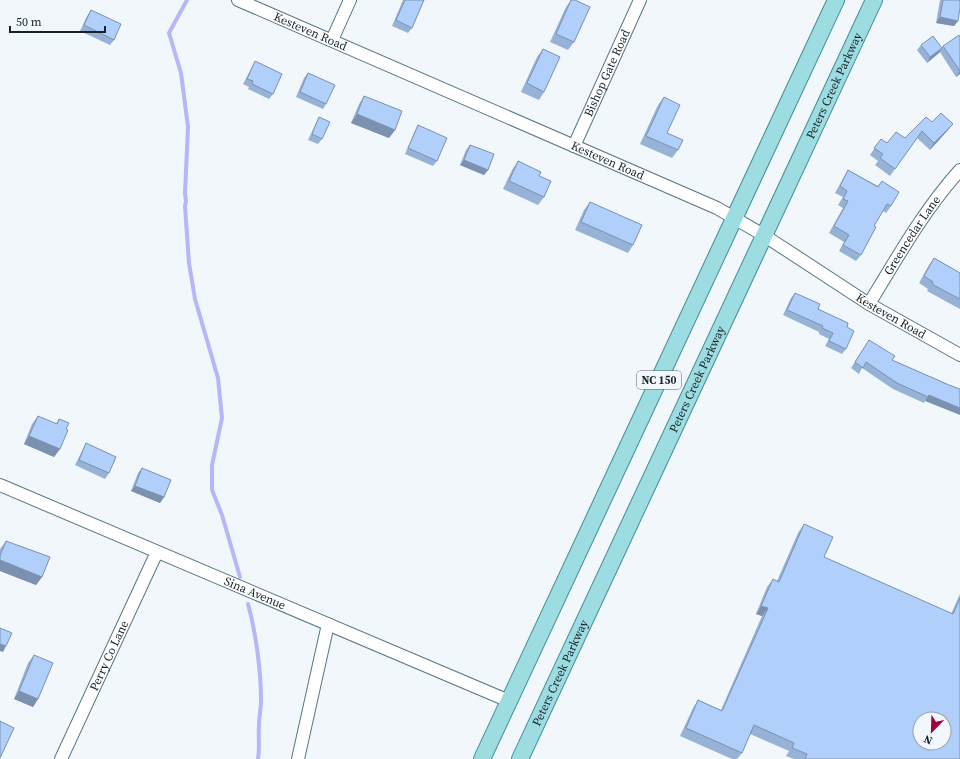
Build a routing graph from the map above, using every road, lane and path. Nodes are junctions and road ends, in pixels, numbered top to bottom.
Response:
1 (238, 0) edge
2 (350, 0) edge
3 (640, 0) edge
4 (836, 0) edge
5 (874, 0) edge
6 (332, 40) junction
7 (574, 146) junction
8 (960, 170) edge
9 (734, 218) junction
10 (765, 236) junction
11 (869, 304) junction
12 (960, 354) edge
13 (0, 485) edge
14 (157, 552) junction
15 (328, 624) junction
16 (509, 701) junction
17 (61, 759) edge
18 (298, 759) edge
19 (482, 759) edge
20 (520, 759) edge

1 - 6 street, Kesteven Road
2 - 6 street
3 - 7 street, Bishop Gate Road
4 - 9 main road, NC 150
5 - 10 main road, Peters Creek Parkway / NC 150
6 - 7 street, Kesteven Road
7 - 9 street, Kesteven Road
8 - 11 street, Greencedar Lane
9 - 10 street, Kesteven Road
9 - 16 main road, NC 150
10 - 11 street, Kesteven Road
10 - 20 main road, Peters Creek Parkway / NC 150
11 - 12 street, Kesteven Road
13 - 14 street, Sina Avenue
14 - 15 street, Sina Avenue
14 - 17 street, Perry Co Lane
15 - 16 street, Sina Avenue
15 - 18 street
16 - 19 main road, NC 150

